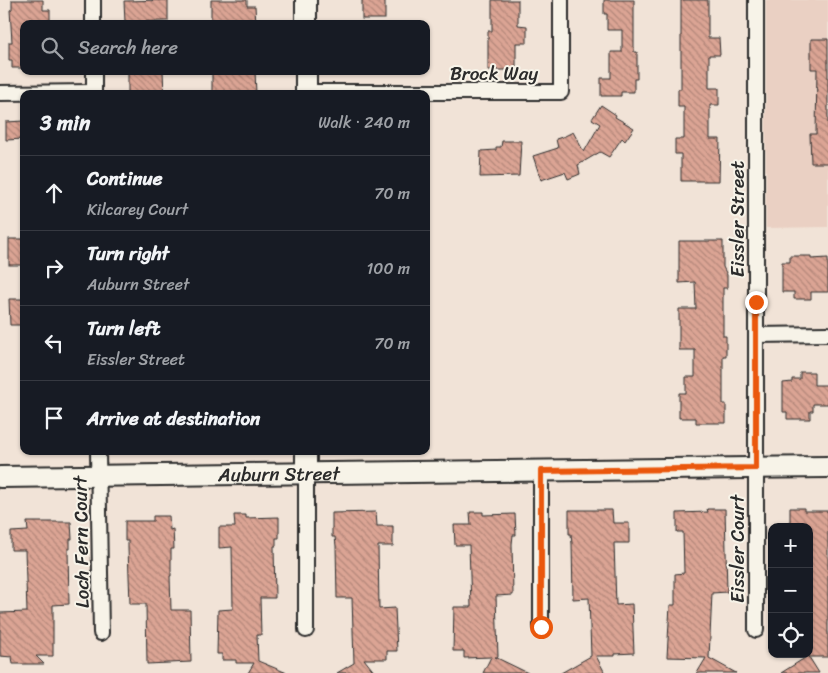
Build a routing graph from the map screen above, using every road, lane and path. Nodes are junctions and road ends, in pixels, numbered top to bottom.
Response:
1 (93, 0) edge
2 (306, 0) edge
3 (561, 0) edge
4 (756, 0) edge
5 (93, 20) edge
6 (306, 20) edge
7 (94, 75) edge
8 (306, 75) edge
9 (94, 90) edge
10 (306, 90) edge
11 (0, 93) edge
12 (20, 93) edge
13 (430, 93) edge
14 (828, 334) edge
15 (756, 335) junction
16 (98, 455) edge
17 (306, 455) edge
18 (828, 467) edge
19 (756, 468) junction
20 (541, 471) junction
21 (306, 474) junction
22 (99, 476) junction
23 (0, 477) edge
24 (541, 627) dead end
25 (306, 630) dead end
26 (756, 630) dead end
27 (101, 633) dead end

1 - 5 street
2 - 6 main road
3 - 13 street, Brock Way
4 - 15 street, Eissler Street
7 - 9 street
8 - 10 main road
11 - 12 street
14 - 15 street
15 - 19 street, Eissler Street
16 - 22 street, Loch Fern Court
17 - 21 main road
18 - 19 main road, Auburn Street
19 - 20 main road, Auburn Street
19 - 26 street, Eissler Court
20 - 21 main road, Auburn Street
20 - 24 street
21 - 22 main road, Auburn Street
21 - 25 street
22 - 23 main road, Auburn Street
22 - 27 street, Loch Fern Court

